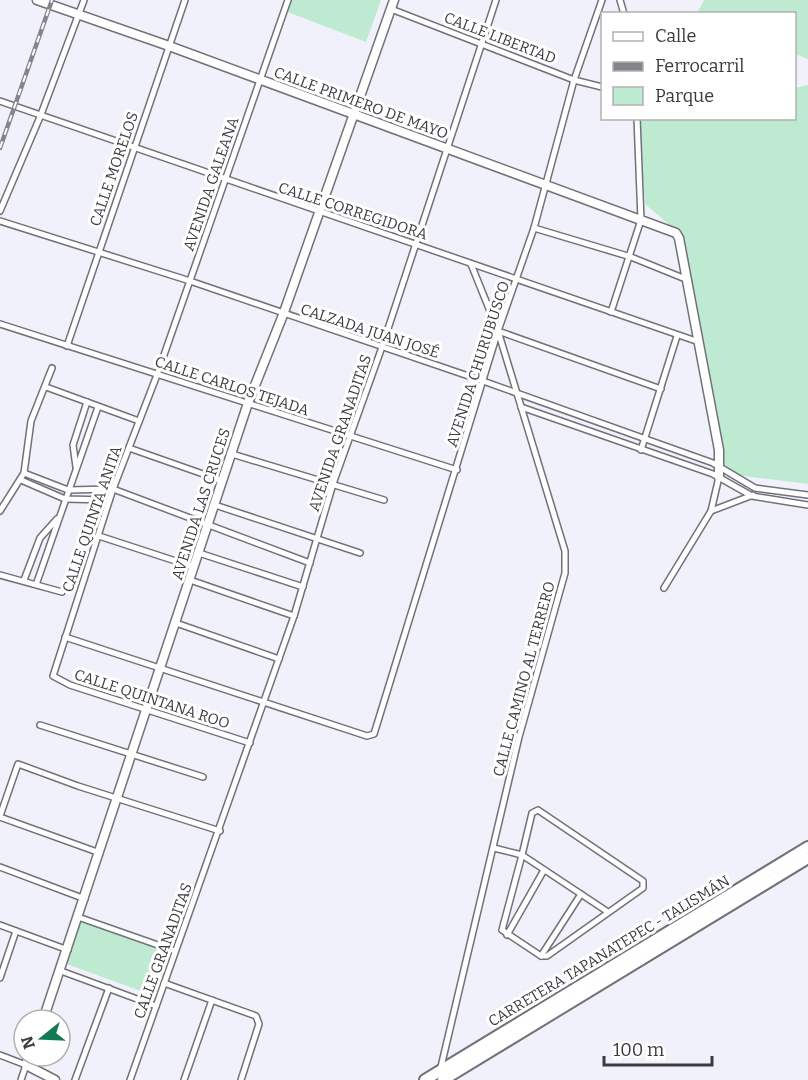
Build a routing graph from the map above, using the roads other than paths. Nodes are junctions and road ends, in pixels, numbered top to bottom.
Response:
1 (37, 0) edge
2 (84, 0) edge
3 (185, 0) edge
4 (288, 0) edge
5 (496, 0) edge
6 (602, 0) edge
7 (392, 4) edge
8 (80, 14) junction
9 (482, 44) junction
10 (170, 46) junction
11 (574, 80) junction
12 (261, 81) junction
13 (601, 87) edge
14 (0, 101) edge
15 (352, 113) junction
16 (40, 117) junction
17 (637, 120) edge
18 (133, 149) junction
19 (447, 149) junction
20 (225, 180) junction
21 (544, 185) junction
22 (0, 211) edge
23 (318, 213) junction
24 (641, 220) junction
25 (0, 221) edge
26 (534, 228) junction
27 (416, 244) junction
28 (98, 252) junction
29 (630, 257) junction
30 (471, 264) junction
31 (517, 279) junction
32 (688, 280) junction
33 (190, 281) junction
34 (611, 312) junction
35 (283, 315) junction
36 (0, 324) edge
37 (498, 331) junction
38 (677, 336) junction
39 (700, 343) junction
40 (67, 346) junction
41 (382, 347) junction
42 (52, 368) dead end
43 (157, 375) junction
44 (483, 381) junction
45 (46, 387) junction
46 (661, 389) junction
47 (517, 394) junction
48 (87, 402) junction
49 (248, 403) junction
50 (98, 407) junction
51 (521, 407) junction
52 (140, 421) junction
53 (351, 438) junction
54 (646, 439) junction
55 (129, 448) junction
56 (640, 450) junction
57 (232, 454) junction
58 (720, 466) junction
59 (76, 467) junction
60 (457, 470) junction
61 (24, 473) junction
62 (723, 478) junction
63 (21, 480) junction
64 (223, 481) junction
65 (333, 484) junction
66 (755, 488) junction
67 (113, 489) junction
68 (68, 490) junction
69 (808, 495) edge
70 (752, 496) junction
71 (65, 499) junction
72 (109, 500) junction
73 (384, 500) dead end
74 (215, 505) junction
75 (808, 505) edge
76 (0, 511) edge
77 (711, 511) junction
78 (58, 518) junction
79 (208, 526) junction
80 (99, 536) junction
81 (318, 539) junction
82 (199, 553) junction
83 (360, 553) dead end
84 (310, 563) junction
85 (194, 567) junction
86 (0, 575) edge
87 (24, 580) junction
88 (190, 580) junction
89 (37, 582) junction
90 (303, 587) junction
91 (664, 588) dead end
92 (63, 592) dead end
93 (294, 616) junction
94 (176, 623) junction
95 (65, 637) junction
96 (279, 659) junction
97 (161, 668) junction
98 (54, 671) joint
99 (263, 702) junction
100 (147, 710) junction
101 (40, 725) dead end
102 (250, 743) junction
103 (133, 753) junction
104 (203, 777) dead end
105 (118, 799) junction
106 (0, 817) edge
107 (220, 831) junction
108 (808, 847) edge
109 (494, 849) junction
110 (100, 853) junction
111 (522, 855) junction
112 (808, 858) edge
113 (0, 867) edge
114 (544, 870) junction
115 (581, 894) junction
116 (85, 898) junction
117 (608, 912) junction
118 (78, 917) junction
119 (0, 926) edge
120 (16, 931) junction
121 (507, 935) junction
122 (68, 950) junction
123 (175, 951) junction
124 (541, 956) junction
125 (61, 971) junction
126 (0, 978) edge
127 (164, 983) junction
128 (109, 988) junction
129 (212, 1000) junction
130 (156, 1005) junction
131 (47, 1008) edge
132 (32, 1068) edge
133 (440, 1077) edge
134 (55, 1080) edge
135 (75, 1080) edge
136 (130, 1080) edge
137 (184, 1080) edge
138 (241, 1080) edge
139 (425, 1080) edge

1 - 8 street, CALLE PRIMERO DE MAYO
2 - 8 street
3 - 10 street, CALLE MORELOS
4 - 12 street, AVENIDA GALEANA
5 - 9 street, AVENIDA GRANADITAS
6 - 11 street, AVENIDA CHURUBUSCO
7 - 9 street, CALLE LIBERTAD
7 - 15 street, AVENIDA LAS CRUCES
8 - 10 street, CALLE PRIMERO DE MAYO
8 - 16 street
9 - 11 street, CALLE LIBERTAD
9 - 19 street, AVENIDA GRANADITAS
10 - 12 street, CALLE PRIMERO DE MAYO
10 - 18 street, CALLE MORELOS
11 - 13 street, CALLE LIBERTAD
11 - 21 street, AVENIDA CHURUBUSCO
12 - 15 street, CALLE PRIMERO DE MAYO
12 - 20 street, AVENIDA GALEANA
14 - 16 street, CALLE CORREGIDORA
15 - 19 street, CALLE PRIMERO DE MAYO
15 - 23 street, AVENIDA LAS CRUCES
16 - 18 street, CALLE CORREGIDORA
16 - 22 street
17 - 24 street
18 - 20 street, CALLE CORREGIDORA
18 - 28 street, CALLE MORELOS
19 - 21 street, CALLE PRIMERO DE MAYO
19 - 27 street, AVENIDA GRANADITAS
20 - 23 street, CALLE CORREGIDORA
20 - 33 street, AVENIDA GALEANA
21 - 24 street, CALLE PRIMERO DE MAYO
21 - 26 street, AVENIDA CHURUBUSCO
23 - 27 street, CALLE CORREGIDORA
23 - 35 street, AVENIDA LAS CRUCES
24 - 29 street
24 - 32 street, CALLE PRIMERO DE MAYO
25 - 28 street, CALZADA JUAN JOSÉ
26 - 29 street
26 - 31 street, AVENIDA CHURUBUSCO
27 - 30 street, CALLE CORREGIDORA
27 - 41 street, AVENIDA GRANADITAS
28 - 33 street, CALZADA JUAN JOSÉ
28 - 40 street, CALLE MORELOS
29 - 32 street
29 - 34 street
30 - 31 street, CALLE CORREGIDORA
30 - 37 street, CALLE CAMINO AL TERRERO
31 - 34 street, CALLE CORREGIDORA
31 - 37 street, AVENIDA CHURUBUSCO
32 - 39 street
33 - 35 street, CALZADA JUAN JOSÉ
33 - 43 street, AVENIDA GALEANA
34 - 38 street, CALLE CORREGIDORA
35 - 41 street, CALZADA JUAN JOSÉ
35 - 49 street, AVENIDA LAS CRUCES
36 - 40 street, CALLE CARLOS TEJADA
37 - 44 street, AVENIDA CHURUBUSCO
37 - 46 street
37 - 47 street, CALLE CAMINO AL TERRERO
38 - 39 street, CALLE CORREGIDORA
38 - 46 street
39 - 58 street
40 - 43 street, CALLE CARLOS TEJADA
41 - 44 street, CALZADA JUAN JOSÉ
41 - 53 street, AVENIDA GRANADITAS
42 - 45 street
43 - 49 street, CALLE CARLOS TEJADA
43 - 52 street, CALLE QUINTA ANITA
44 - 47 street, CALZADA JUAN JOSÉ
44 - 60 street, AVENIDA CHURUBUSCO
45 - 48 street
45 - 61 street
46 - 54 street
47 - 51 street, CALLE CAMINO AL TERRERO
47 - 54 street, CALZADA JUAN JOSÉ
48 - 50 street
48 - 59 street
49 - 53 street, CALLE CARLOS TEJADA
49 - 57 street, AVENIDA LAS CRUCES
50 - 52 street
50 - 59 street
51 - 56 street
51 - 109 street, CALLE CAMINO AL TERRERO
52 - 55 street, CALLE QUINTA ANITA
53 - 60 street, CALLE CARLOS TEJADA
53 - 65 street, AVENIDA GRANADITAS
54 - 56 street
54 - 58 street, CALZADA JUAN JOSÉ
55 - 64 street
55 - 67 street, CALLE QUINTA ANITA
56 - 62 street
57 - 64 street, AVENIDA LAS CRUCES
57 - 65 street
58 - 62 street
58 - 66 street, CALZADA JUAN JOSÉ
59 - 68 street
60 - 99 street, AVENIDA CHURUBUSCO
61 - 63 street
61 - 68 street
62 - 70 street
62 - 77 street
63 - 71 street
63 - 76 street
64 - 74 street, AVENIDA LAS CRUCES
65 - 73 street
65 - 81 street, AVENIDA GRANADITAS
66 - 69 street
66 - 70 street
67 - 68 street
67 - 72 street, CALLE QUINTA ANITA
67 - 79 street
68 - 71 street
70 - 75 street
70 - 77 street
71 - 72 street
71 - 78 street
72 - 80 street, CALLE QUINTA ANITA
74 - 79 street, AVENIDA LAS CRUCES
74 - 81 street
77 - 91 street
78 - 87 street
78 - 89 street
79 - 82 street, AVENIDA LAS CRUCES
79 - 84 street
80 - 85 street
80 - 95 street, CALLE QUINTA ANITA
81 - 83 street
81 - 84 street, AVENIDA GRANADITAS
82 - 85 street, AVENIDA LAS CRUCES
82 - 90 street
84 - 90 street, AVENIDA GRANADITAS
85 - 88 street, AVENIDA LAS CRUCES
86 - 87 street
87 - 89 street
88 - 93 street
88 - 94 street, AVENIDA LAS CRUCES
89 - 92 street
90 - 93 street, AVENIDA GRANADITAS
93 - 96 street, AVENIDA GRANADITAS
94 - 96 street
94 - 97 street, AVENIDA LAS CRUCES
95 - 97 street
95 - 98 street, CALLE QUINTA ANITA
96 - 99 street, AVENIDA GRANADITAS
97 - 99 street
97 - 100 street, AVENIDA LAS CRUCES
98 - 100 street, CALLE QUINTANA ROO
99 - 102 street, AVENIDA GRANADITAS
100 - 102 street, CALLE QUINTANA ROO
100 - 103 street, AVENIDA LAS CRUCES
101 - 103 street
102 - 107 street, CALLE GRANADITAS
103 - 104 street
103 - 105 street, AVENIDA LAS CRUCES
105 - 106 street
105 - 107 street
105 - 110 street, AVENIDA LAS CRUCES
106 - 110 street
107 - 123 street, CALLE GRANADITAS
108 - 133 highway, CARRETERA TAPANATEPEC - TALISMÁN
109 - 111 street
109 - 133 street, CALLE CAMINO AL TERRERO
110 - 116 street, AVENIDA LAS CRUCES
111 - 114 street
111 - 117 street
111 - 121 street
112 - 133 highway, CARRETERA TAPANATEPEC - TALISMÁN
113 - 116 street
114 - 115 street
114 - 121 street
115 - 117 street
115 - 124 street
116 - 118 street, AVENIDA LAS CRUCES
117 - 124 street
118 - 122 street, AVENIDA LAS CRUCES
118 - 123 street
119 - 120 street
120 - 122 street
120 - 126 street
121 - 124 street
122 - 125 street, AVENIDA LAS CRUCES
123 - 127 street, CALLE GRANADITAS
125 - 128 street
125 - 131 street, AVENIDA LAS CRUCES
127 - 129 street
127 - 130 street, CALLE GRANADITAS
128 - 130 street
128 - 135 street
129 - 137 street
129 - 138 street
130 - 136 street, CALLE GRANADITAS
132 - 134 street
133 - 139 highway, CARRETERA TAPANATEPEC - TALISMÁN

